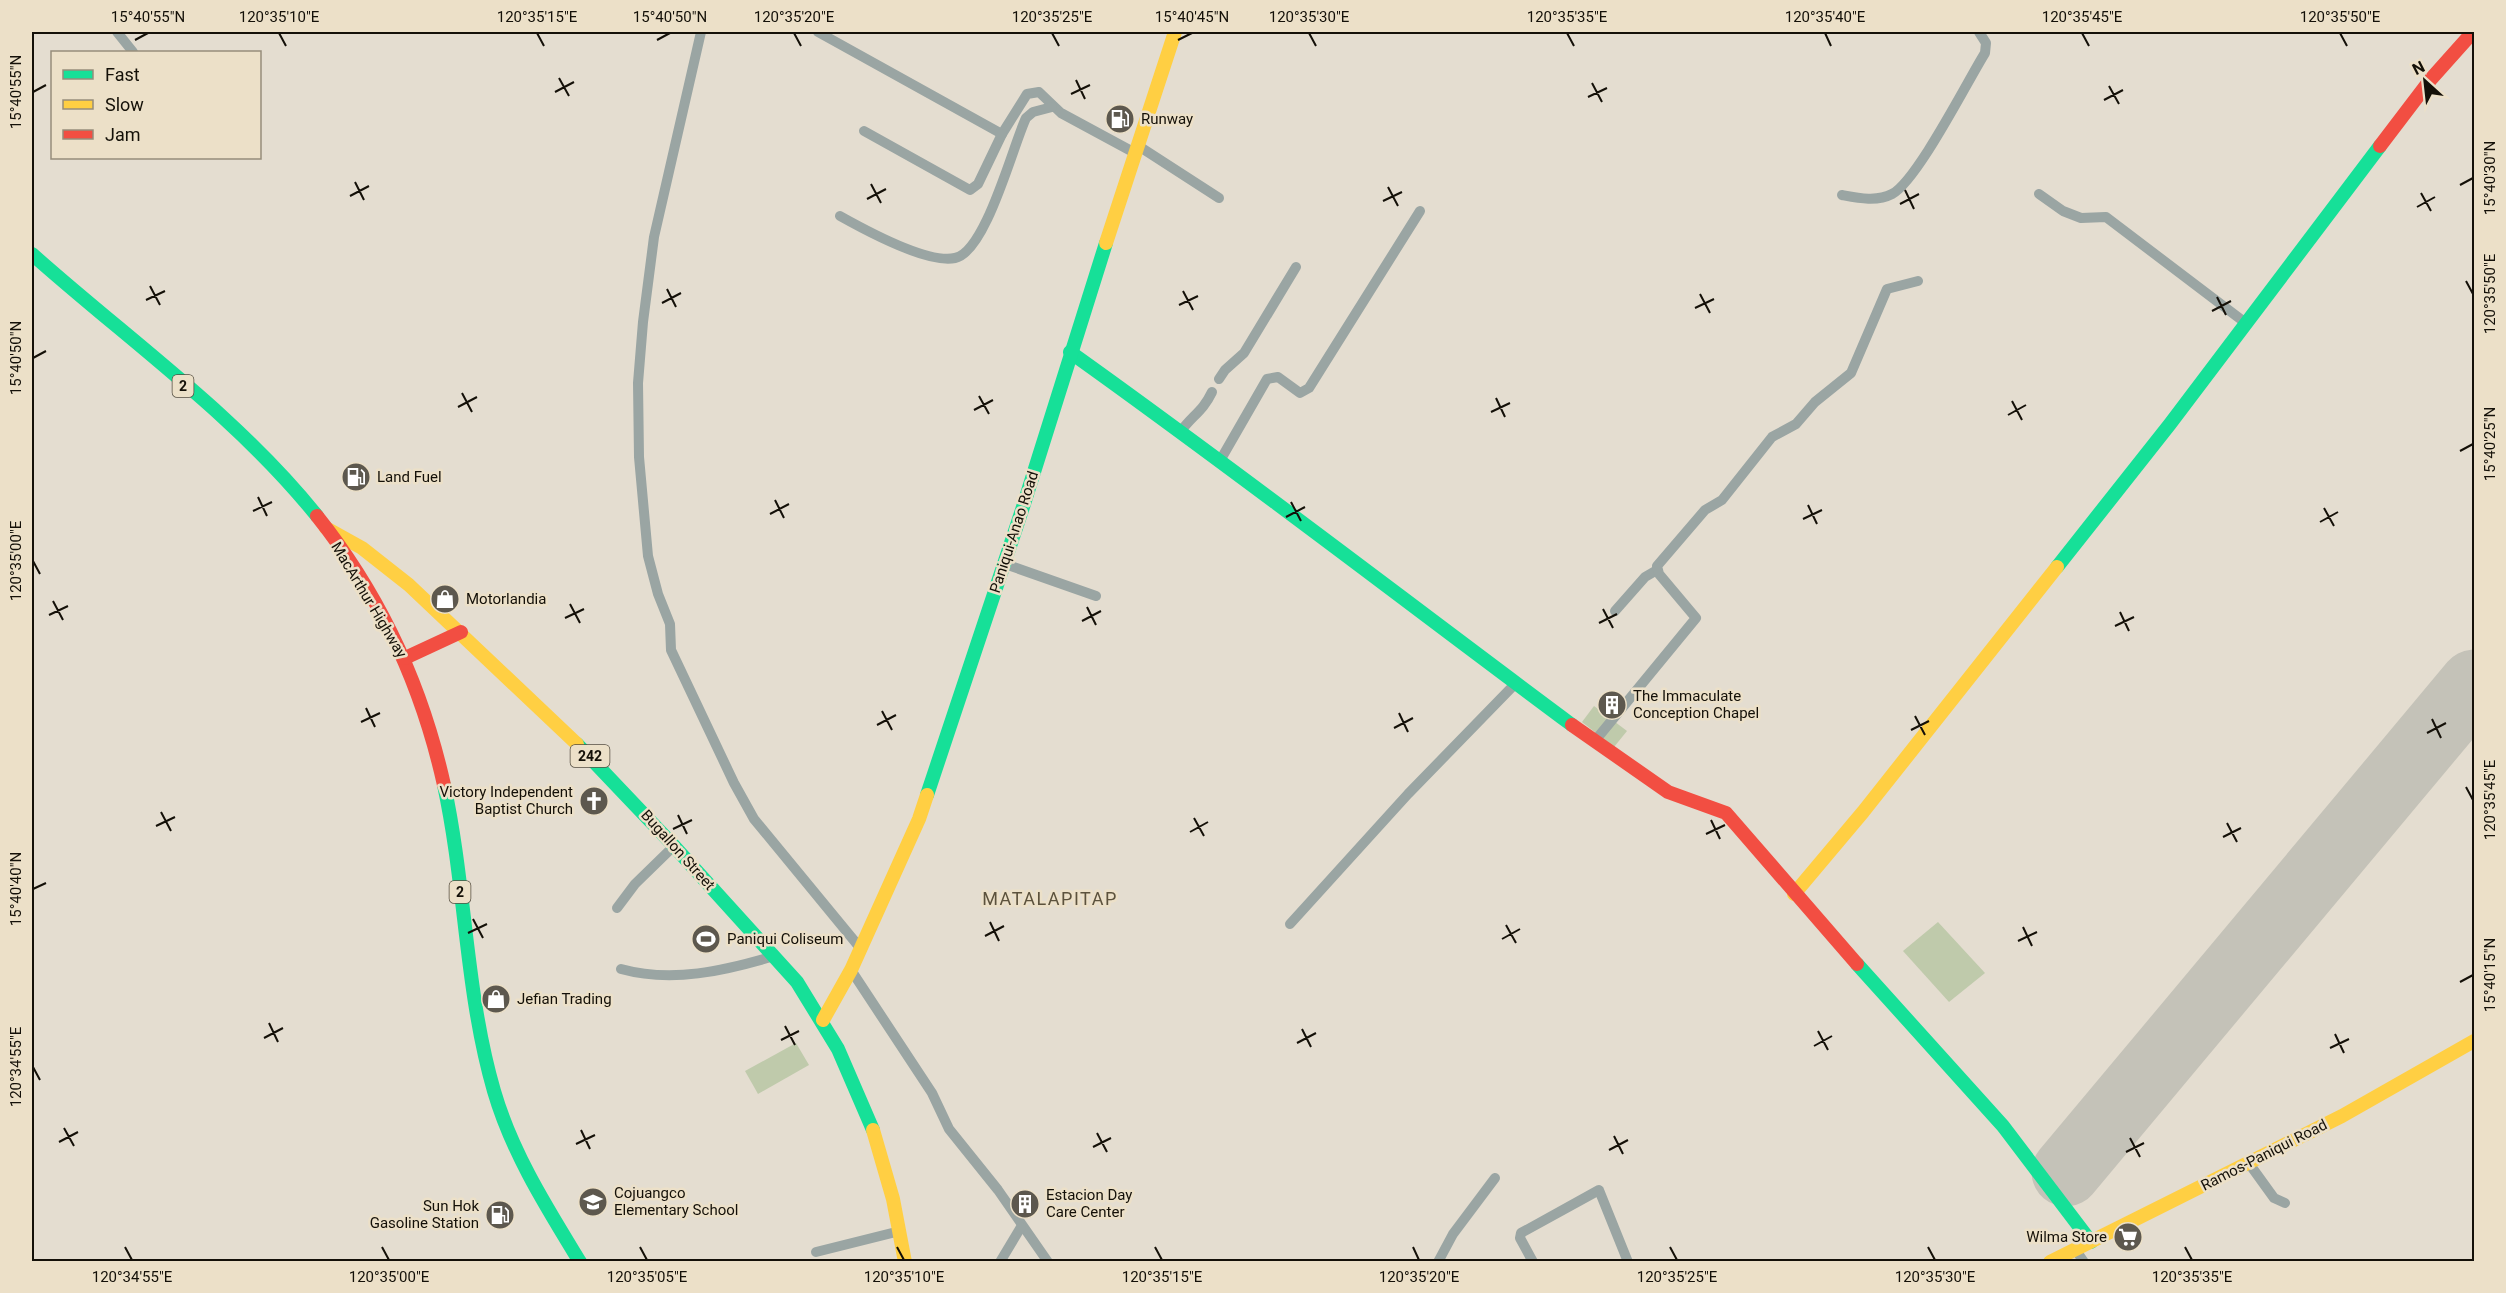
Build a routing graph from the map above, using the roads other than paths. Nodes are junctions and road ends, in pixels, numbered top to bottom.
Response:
1 (117, 32) edge
2 (701, 32) edge
3 (818, 32) edge
4 (1175, 32) edge
5 (1979, 32) edge
6 (2473, 32) edge
7 (132, 51) edge
8 (1052, 107) junction
9 (864, 131) dead end
10 (1002, 134) junction
11 (1136, 149) junction
12 (2039, 194) dead end
13 (1842, 195) dead end
14 (1219, 198) dead end
15 (1420, 211) dead end
16 (840, 216) dead end
17 (32, 254) edge
18 (1296, 267) dead end
19 (1917, 281) dead end
20 (2247, 324) junction
21 (1070, 352) junction
22 (1220, 379) dead end
23 (1212, 392) dead end
24 (1181, 431) junction
25 (1221, 459) junction
26 (325, 527) junction
27 (1005, 564) junction
28 (1657, 570) junction
29 (1096, 596) dead end
30 (1615, 611) dead end
31 (460, 632) junction
32 (405, 658) junction
33 (1515, 684) junction
34 (1594, 742) junction
35 (674, 846) junction
36 (1794, 894) junction
37 (617, 908) dead end
38 (1290, 924) dead end
39 (861, 949) junction
40 (774, 956) junction
41 (621, 969) dead end
42 (851, 970) junction
43 (823, 1020) junction
44 (2475, 1041) edge
45 (2248, 1162) junction
46 (1495, 1179) dead end
47 (2286, 1203) dead end
48 (1021, 1227) junction
49 (900, 1231) junction
50 (2091, 1242) junction
51 (2075, 1249) junction
52 (816, 1252) dead end
53 (580, 1262) edge
54 (905, 1262) edge
55 (1000, 1262) edge
56 (1048, 1262) edge
57 (1438, 1262) edge
58 (1533, 1262) edge
59 (1628, 1262) edge
60 (2050, 1262) edge
61 (2084, 1262) edge

1 - 7 street
2 - 39 street
3 - 10 street
4 - 11 main road, Paniqui-Anao Road
5 - 13 street
6 - 20 main road
8 - 10 street
8 - 11 street
8 - 16 street
9 - 10 street
11 - 14 street
11 - 21 main road, Paniqui-Anao Road
12 - 20 street
15 - 25 street
17 - 26 main road, MacArthur Highway / 2
18 - 22 street
19 - 28 street
20 - 36 main road
21 - 24 main road
21 - 27 main road, Paniqui-Anao Road
23 - 24 street
24 - 25 main road
25 - 33 main road
26 - 31 main road, Bugallon Street / 242
26 - 32 main road, MacArthur Highway / 2
27 - 29 street
27 - 39 main road, Paniqui-Anao Road
28 - 30 street
28 - 34 street
31 - 32 main road
31 - 35 main road, Bugallon Street / 242
32 - 53 main road, MacArthur Highway / 2
33 - 34 main road
33 - 38 street
34 - 36 main road
35 - 37 street
35 - 40 main road, Bugallon Street / 242
36 - 50 main road
39 - 42 main road, Paniqui-Anao Road
40 - 41 street
40 - 43 main road, Bugallon Street / 242
42 - 43 main road, Paniqui-Anao Road
42 - 48 street
43 - 49 main road, Bugallon Street / 242
44 - 45 main road, Ramos-Paniqui Road
45 - 47 street
45 - 50 main road, Ramos-Paniqui Road
46 - 57 street
48 - 55 street
48 - 56 street
49 - 52 street
49 - 54 main road, Bugallon Street / 242
50 - 51 main road, Ramos-Paniqui Road
51 - 60 main road, Ramos-Paniqui Road
51 - 61 street
58 - 59 street

